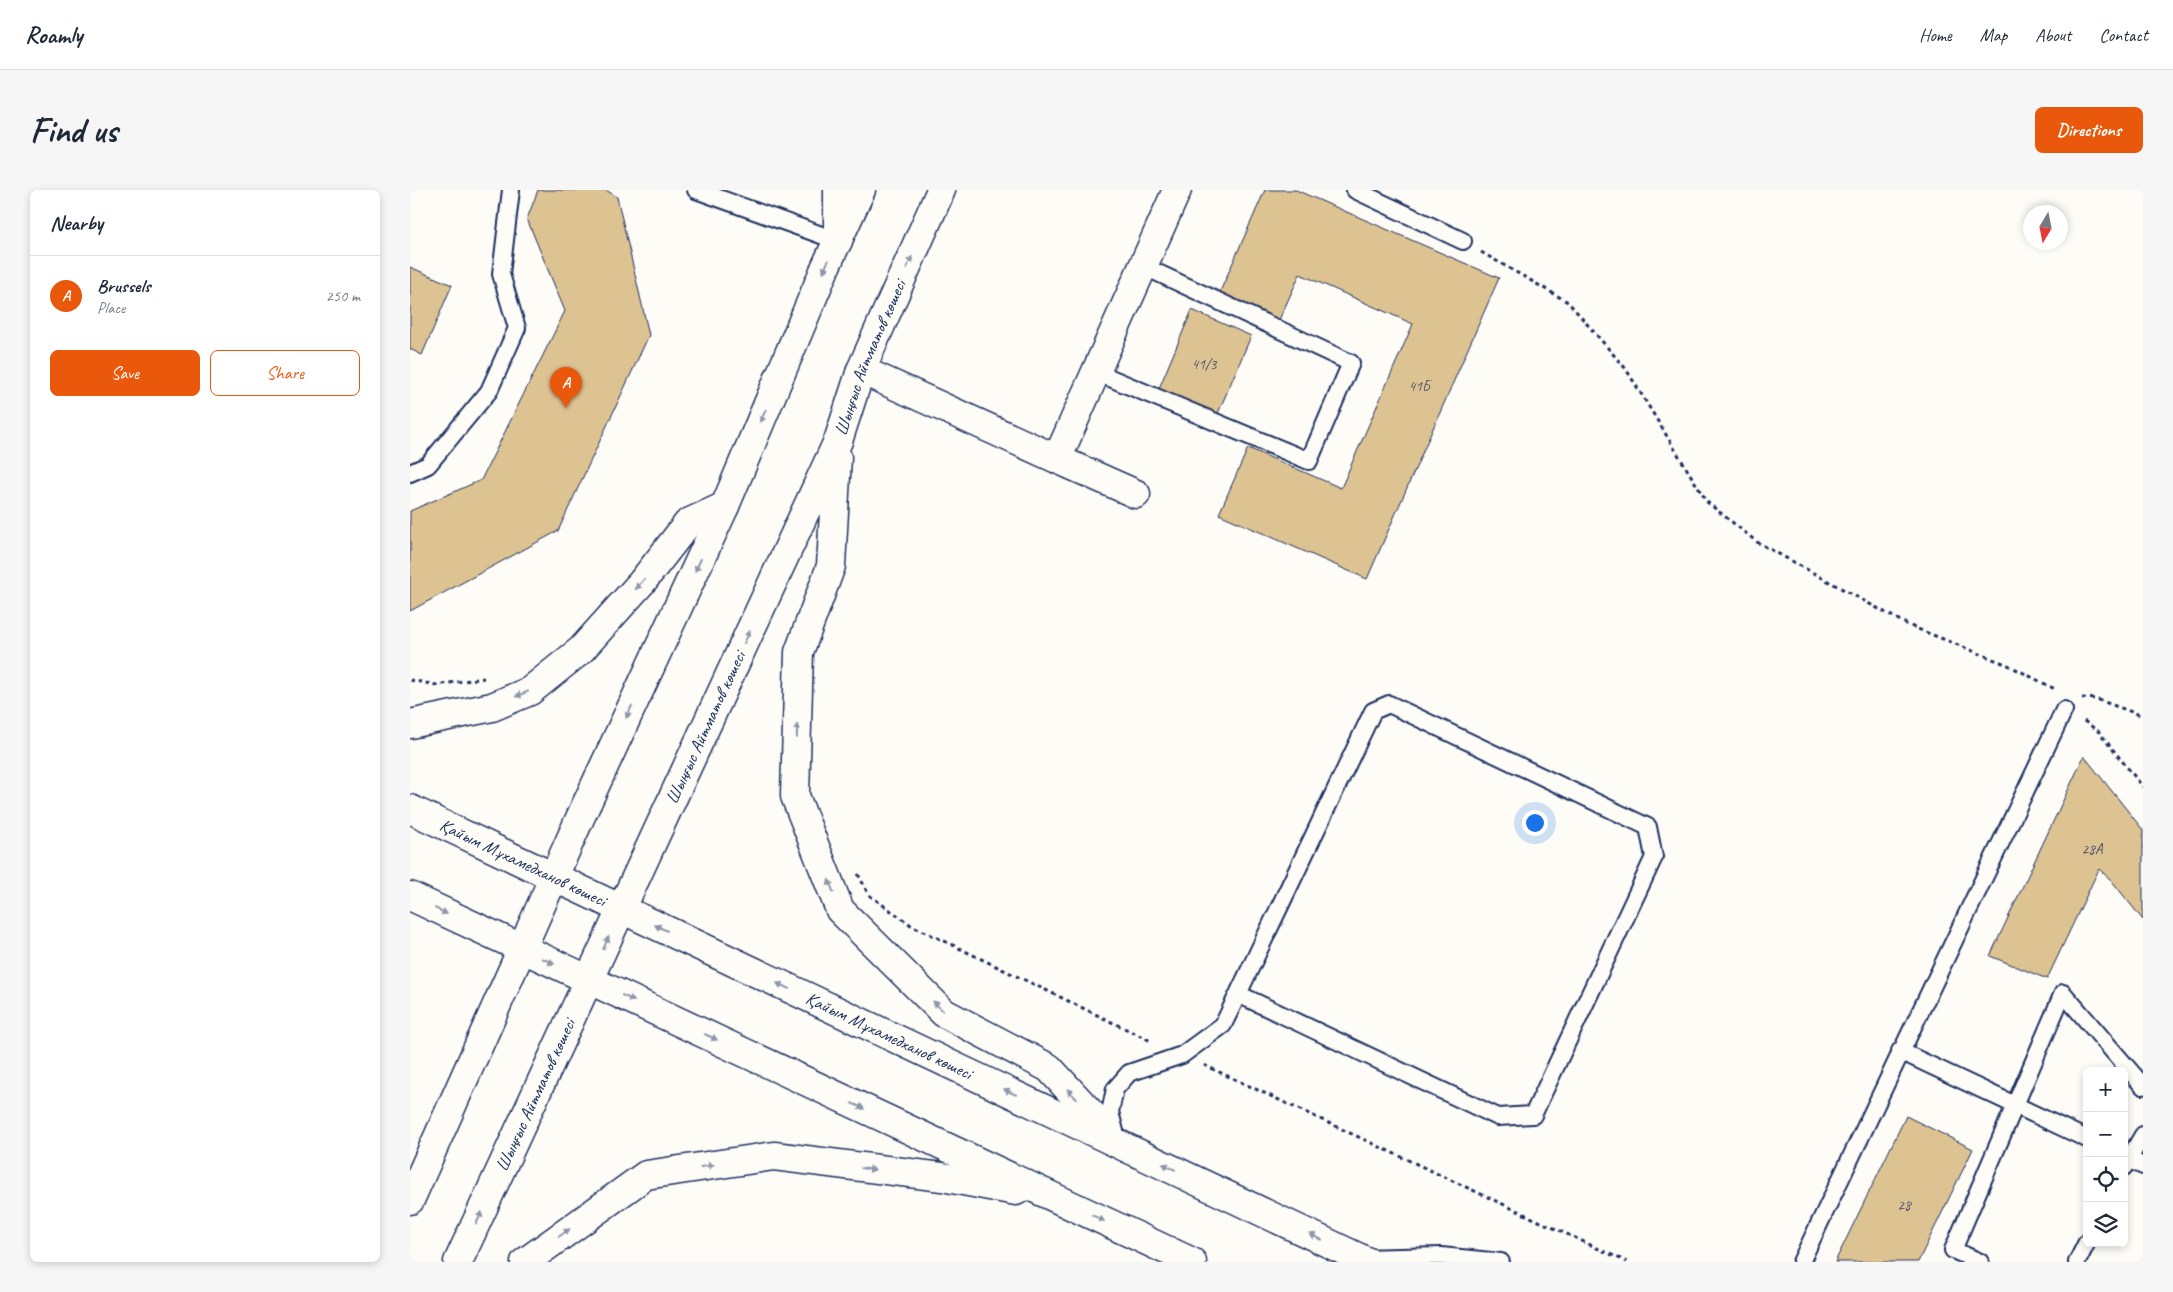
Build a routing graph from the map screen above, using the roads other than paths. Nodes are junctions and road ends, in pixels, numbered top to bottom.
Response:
1 (511, 190) edge
2 (696, 190) edge
3 (838, 190) edge
4 (861, 190) edge
5 (941, 190) edge
6 (1177, 190) edge
7 (1355, 190) edge
8 (838, 241) junction
9 (1462, 241) road end
10 (1143, 266) junction
11 (861, 370) junction
12 (1096, 372) junction
13 (838, 441) junction
14 (1057, 460) junction
15 (410, 473) edge
16 (1136, 494) dead end
17 (725, 506) junction
18 (2064, 710) road end
19 (410, 724) edge
20 (410, 809) edge
21 (553, 878) junction
22 (410, 896) edge
23 (620, 910) junction
24 (522, 949) junction
25 (589, 980) junction
26 (1238, 994) junction
27 (1900, 1051) junction
28 (2143, 1086) edge
29 (2015, 1105) junction
30 (2143, 1135) edge
31 (2083, 1137) edge
32 (1117, 1142) junction
33 (2130, 1162) edge
34 (1053, 1197) junction
35 (410, 1200) edge
36 (2084, 1247) edge
37 (1364, 1260) edge
38 (458, 1262) edge
39 (525, 1262) edge
40 (1192, 1262) edge
41 (1501, 1262) edge
42 (1801, 1262) edge
43 (1980, 1262) edge
44 (2076, 1262) edge

1 - 15 lane
2 - 8 lane
3 - 8 main road
4 - 8 main road
11 -> 5 main road, Шыңғыс Айтматов көшесі
6 - 10 main road
7 - 9 lane
8 -> 17 main road
10 - 12 main road
10 - 12 lane
11 - 13 main road, Шыңғыс Айтматов көшесі
11 - 14 main road
12 - 14 main road
23 -> 13 main road, Шыңғыс Айтматов көшесі
32 -> 13 main road
14 - 16 main road
17 -> 19 main road
17 -> 21 main road
18 - 27 lane
20 - 21 main road, Қайым Мұхамедханов көшесі
21 - 23 main road, Қайым Мұхамедханов көшесі
21 - 24 main road
22 -> 24 main road
25 -> 23 main road, Шыңғыс Айтматов көшесі
32 -> 23 main road, Қайым Мұхамедханов көшесі
24 -> 25 main road
24 - 35 main road
25 -> 34 main road
38 -> 25 main road, Шыңғыс Айтматов көшесі
26 - 26 lane
26 - 32 lane
27 - 29 lane
27 - 42 lane
28 - 29 lane
29 - 31 lane
29 - 43 lane
30 - 33 lane
37 -> 32 main road, Қайым Мұхамедханов көшесі
39 -> 34 main road
34 -> 40 main road
36 - 44 lane
37 - 41 lane

